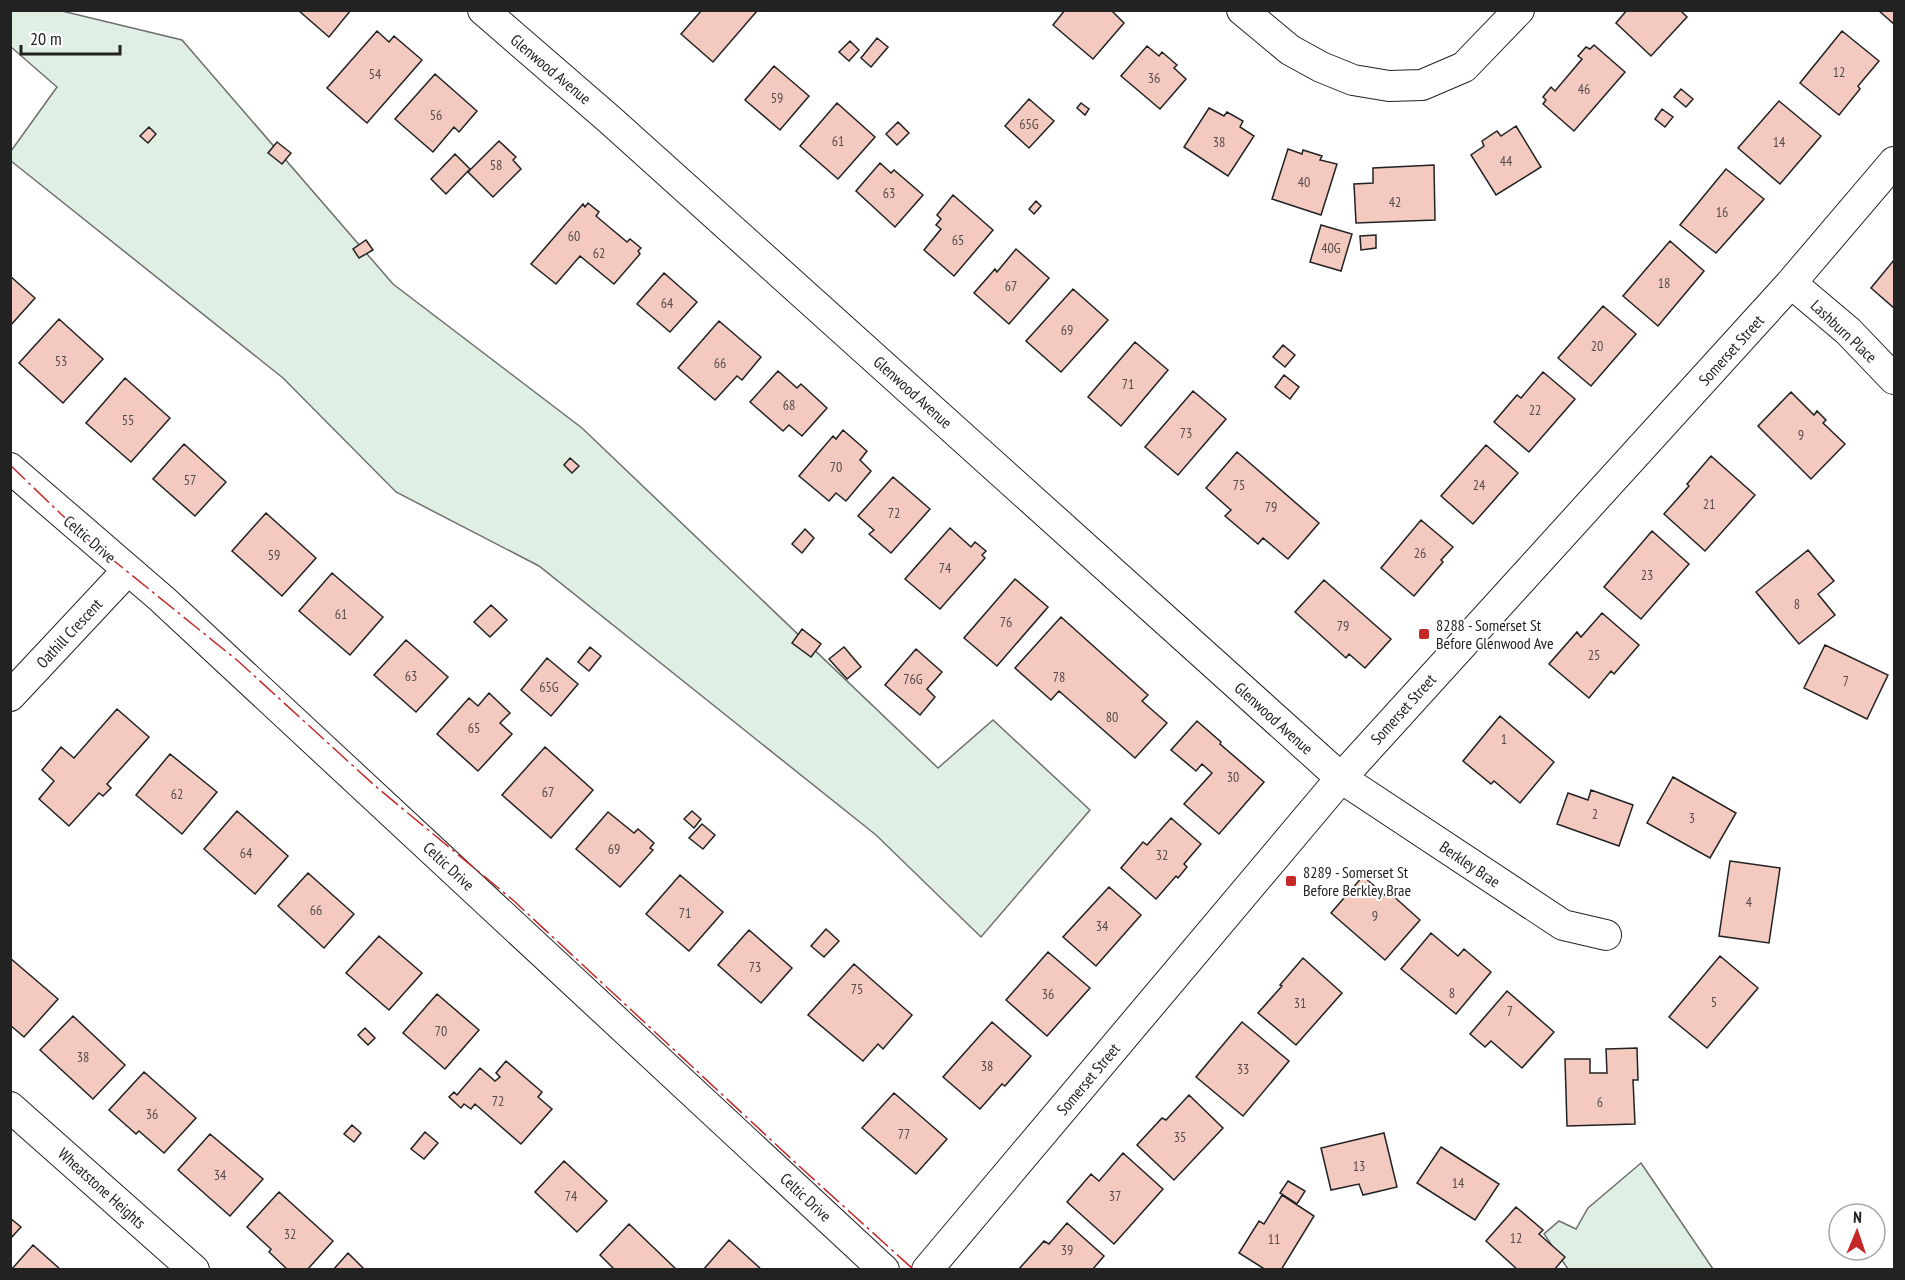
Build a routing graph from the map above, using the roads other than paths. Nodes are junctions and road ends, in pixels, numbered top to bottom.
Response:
1 (483, 10) edge
2 (1242, 10) edge
3 (1519, 10) edge
4 (1894, 162) edge
5 (1791, 284) junction
6 (1894, 380) edge
7 (10, 468) edge
8 (127, 571) junction
9 (10, 696) edge
10 (1341, 778) junction
11 (1606, 935) dead end
12 (10, 1107) edge
13 (194, 1269) edge
14 (884, 1269) edge
15 (927, 1269) edge

1 - 10 street, Glenwood Avenue
2 - 3 street
4 - 5 street, Somerset Street
5 - 6 street, Lashburn Place
5 - 10 street, Somerset Street
7 - 8 street, Celtic Drive
8 - 9 street, Oathill Crescent
8 - 14 street, Celtic Drive
10 - 11 street, Berkley Brae
10 - 15 street, Somerset Street
12 - 13 street, Wheatstone Heights

